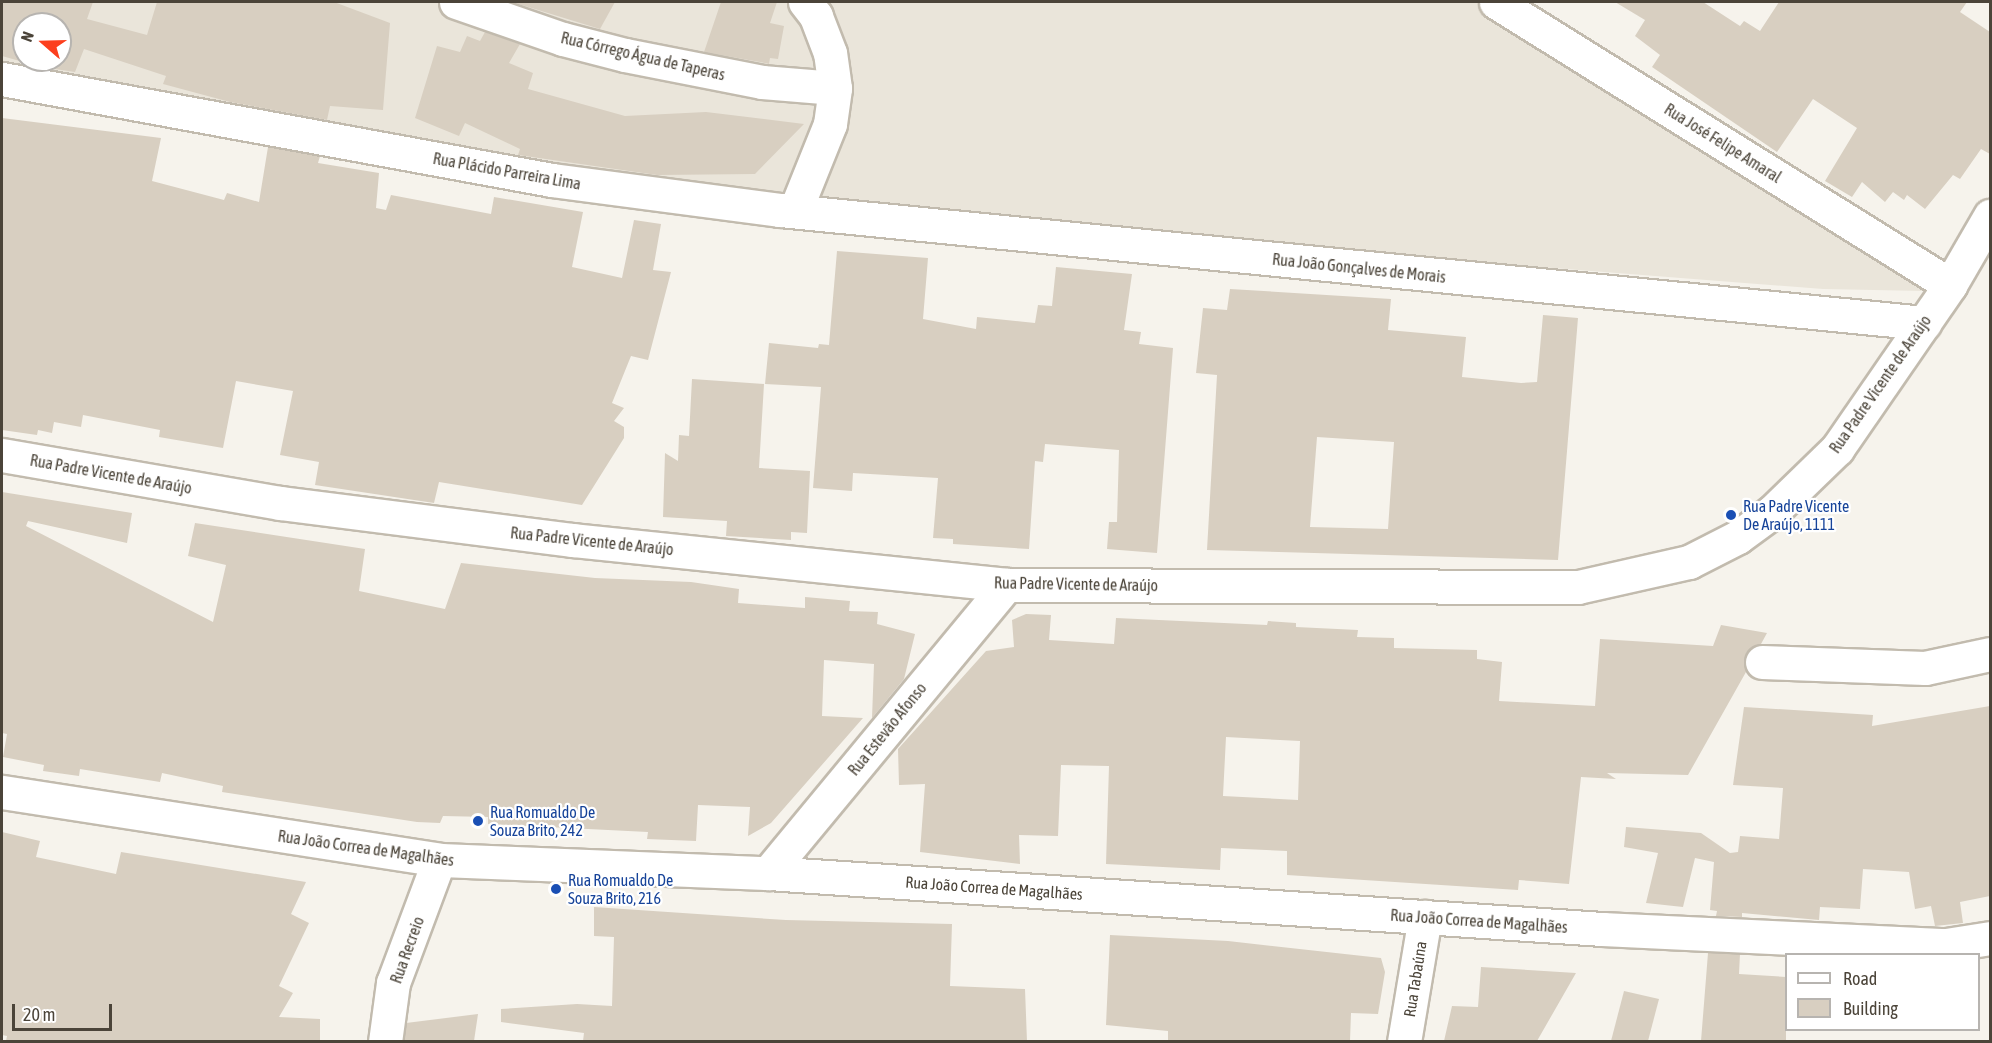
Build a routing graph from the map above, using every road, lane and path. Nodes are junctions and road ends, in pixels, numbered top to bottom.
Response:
1 (456, 2) edge
2 (805, 2) edge
3 (1496, 2) edge
4 (2, 79) edge
5 (835, 88) junction
6 (795, 212) junction
7 (1990, 216) edge
8 (1950, 285) junction
9 (1924, 323) junction
10 (2, 455) edge
11 (1006, 585) junction
12 (1990, 654) edge
13 (1762, 662) dead end
14 (2, 792) edge
15 (439, 860) junction
16 (768, 873) junction
17 (1425, 917) junction
18 (1990, 938) edge
19 (385, 1041) edge
20 (1404, 1041) edge

1 - 5 street, Rua Córrego Água de Taperas
2 - 5 street
3 - 8 street, Rua José Felipe Amaral
4 - 6 street, Rua Plácido Parreira Lima
5 - 6 street
6 - 9 street, Rua João Gonçalves de Morais
7 - 8 street, Rua Padre Vicente de Araújo
8 - 9 street, Rua Padre Vicente de Araújo
9 - 11 street, Rua Padre Vicente de Araújo
10 - 11 street, Rua Padre Vicente de Araújo
11 - 16 street, Rua Estevão Afonso
12 - 13 street
14 - 15 street, Rua João Correa de Magalhães
15 - 16 street, Rua João Correa de Magalhães
15 - 19 street, Rua Recreio
16 - 17 street, Rua João Correa de Magalhães
17 - 18 street, Rua João Correa de Magalhães
17 - 20 street, Rua Tabaúna

